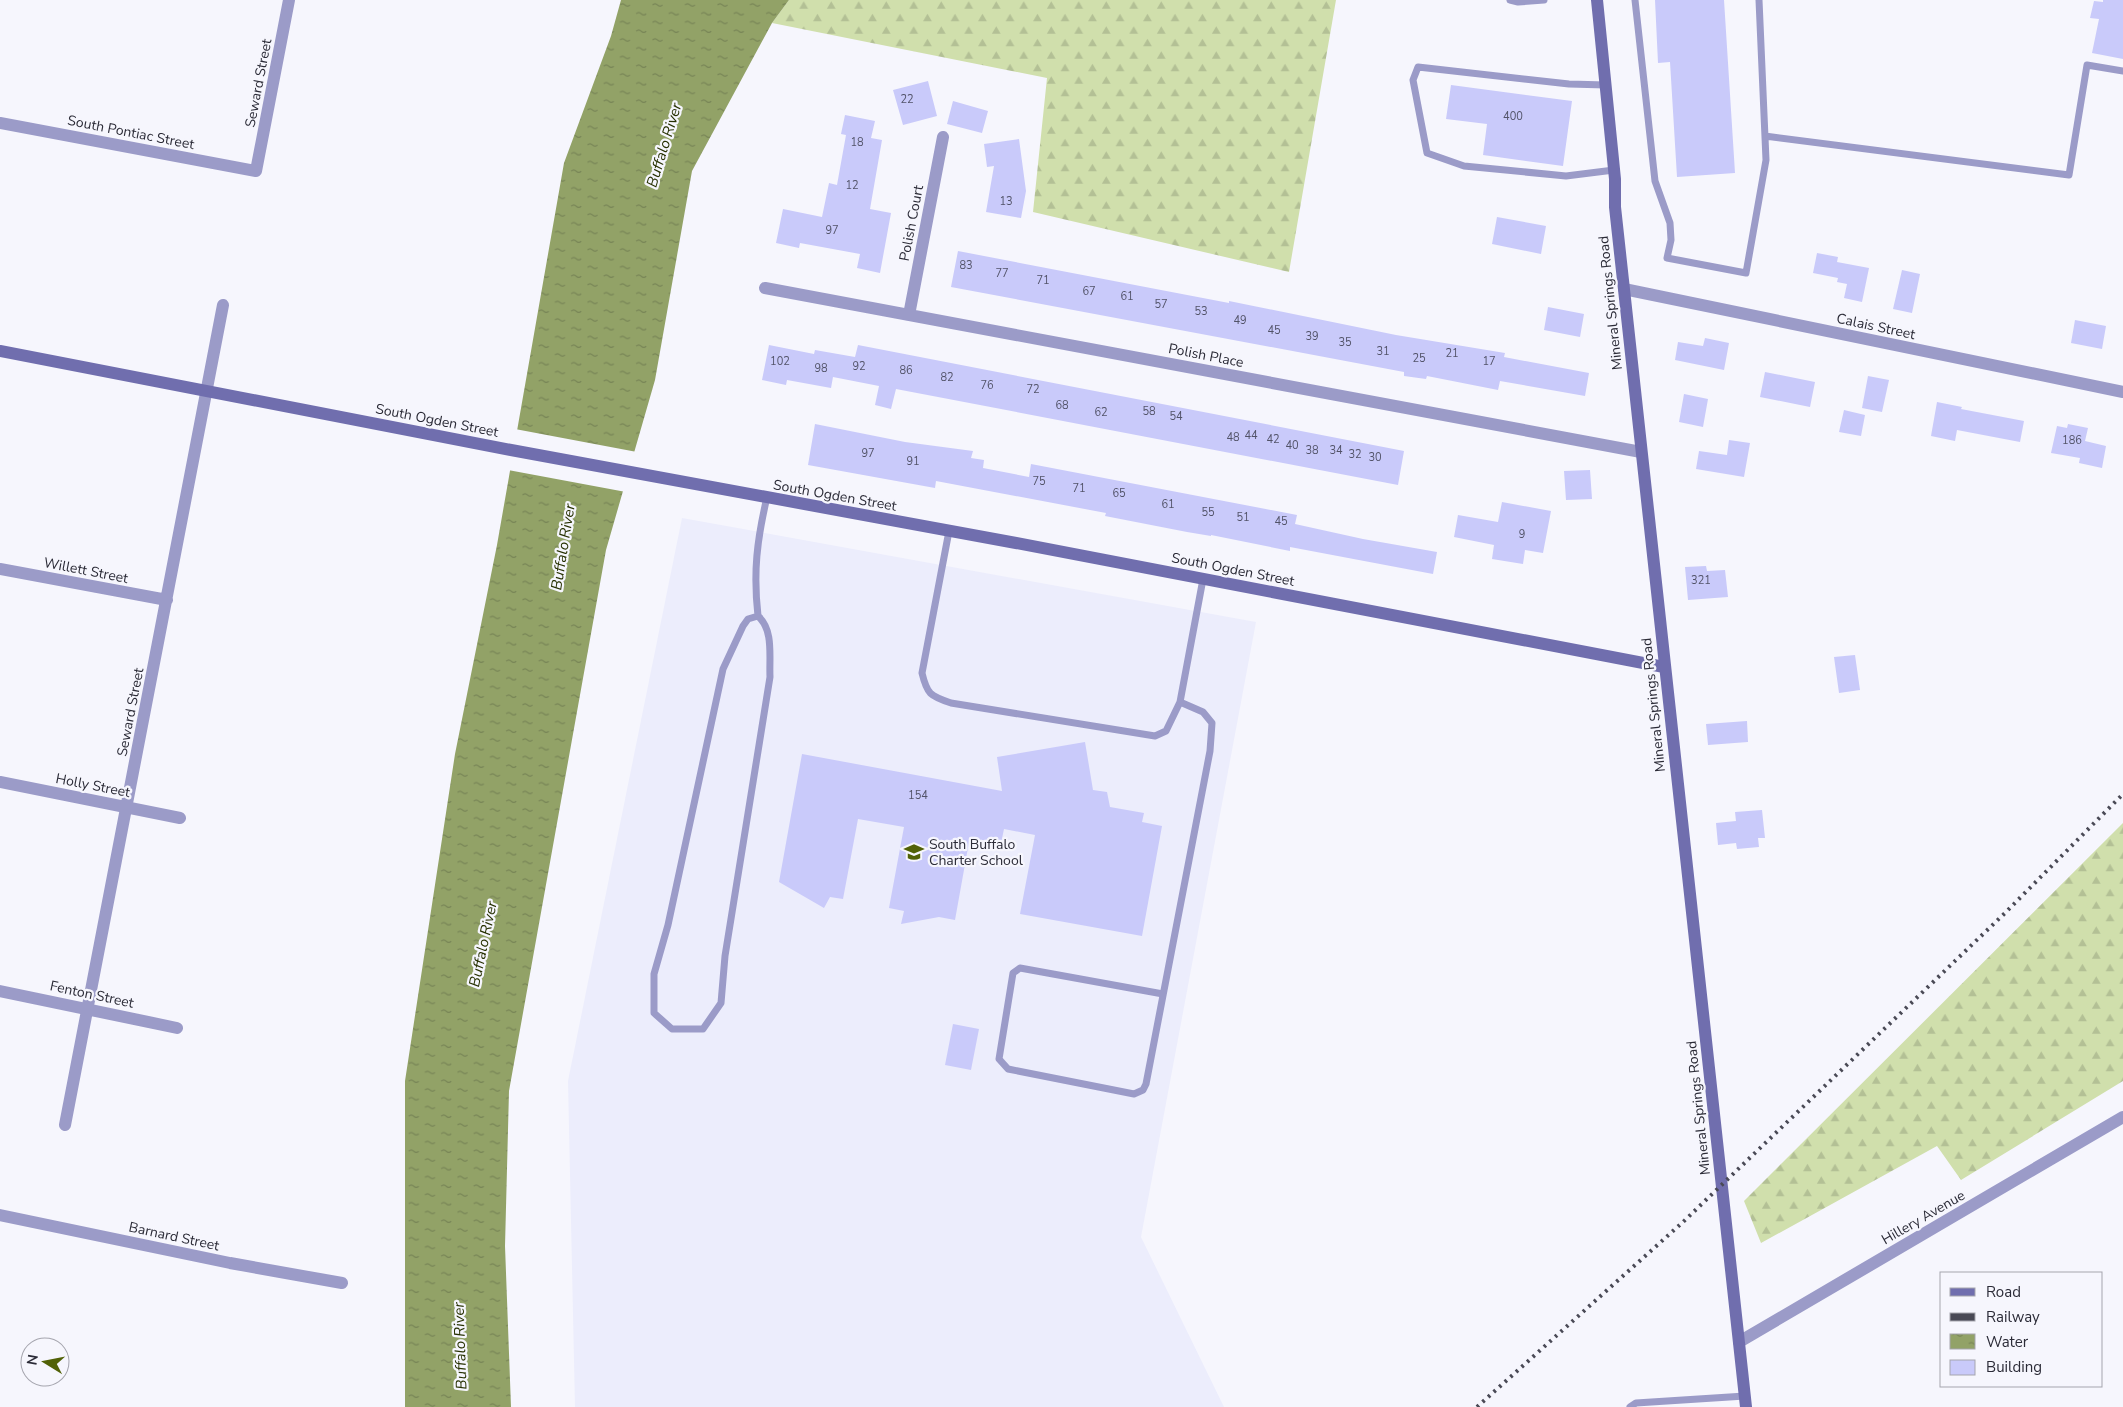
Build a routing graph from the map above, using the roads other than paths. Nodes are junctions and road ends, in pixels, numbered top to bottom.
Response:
1 (289, 0) edge
2 (1510, 0) edge
3 (1544, 0) edge
4 (1597, 0) edge
5 (1635, 0) edge
6 (1759, 0) edge
7 (2123, 71) edge
8 (1606, 85) junction
9 (0, 123) edge
10 (1765, 136) junction
11 (943, 137) dead end
12 (1614, 170) junction
13 (256, 171) joint
14 (765, 288) dead end
15 (1624, 289) junction
16 (223, 305) dead end
17 (908, 315) junction
18 (0, 351) edge
19 (207, 391) junction
20 (2123, 392) edge
21 (1641, 452) junction
22 (767, 498) junction
23 (949, 531) junction
24 (0, 569) edge
25 (1203, 579) junction
26 (167, 600) junction
27 (758, 616) junction
28 (1664, 667) junction
29 (1180, 702) junction
30 (0, 782) edge
31 (127, 806) junction
32 (180, 818) dead end
33 (0, 990) edge
34 (1163, 994) junction
35 (88, 1008) junction
36 (178, 1028) dead end
37 (2123, 1117) edge
38 (65, 1125) dead end
39 (0, 1215) edge
40 (342, 1283) dead end
41 (1739, 1342) junction
42 (1746, 1402) edge
43 (1630, 1407) edge

1 - 13 street, Seward Street
2 - 3 lane
4 - 8 street, Mineral Springs Road
5 - 10 lane
6 - 10 lane
7 - 10 lane
8 - 12 street, Mineral Springs Road
8 - 12 lane
9 - 13 street, South Pontiac Street
11 - 17 street, Polish Court
12 - 15 street, Mineral Springs Road
14 - 17 street, Polish Place
15 - 20 street, Calais Street
15 - 21 street, Mineral Springs Road
16 - 19 street, Seward Street
17 - 21 street, Polish Place
18 - 19 street, South Ogden Street
19 - 22 street, South Ogden Street
19 - 26 street, Seward Street
21 - 28 street, Mineral Springs Road
22 - 23 street, South Ogden Street
22 - 27 lane
23 - 25 street, South Ogden Street
23 - 29 lane
24 - 26 street, Willett Street
25 - 28 street, South Ogden Street
25 - 29 lane
26 - 31 street, Seward Street
27 - 27 lane
28 - 41 street, Mineral Springs Road
29 - 34 lane
30 - 31 street, Holly Street
31 - 32 street, Holly Street
31 - 35 street, Seward Street
33 - 35 street, Fenton Street
34 - 34 lane
35 - 36 street, Fenton Street
35 - 38 street, Seward Street
37 - 41 street, Hillery Avenue
39 - 40 street, Barnard Street
41 - 42 street, Mineral Springs Road
42 - 43 lane

